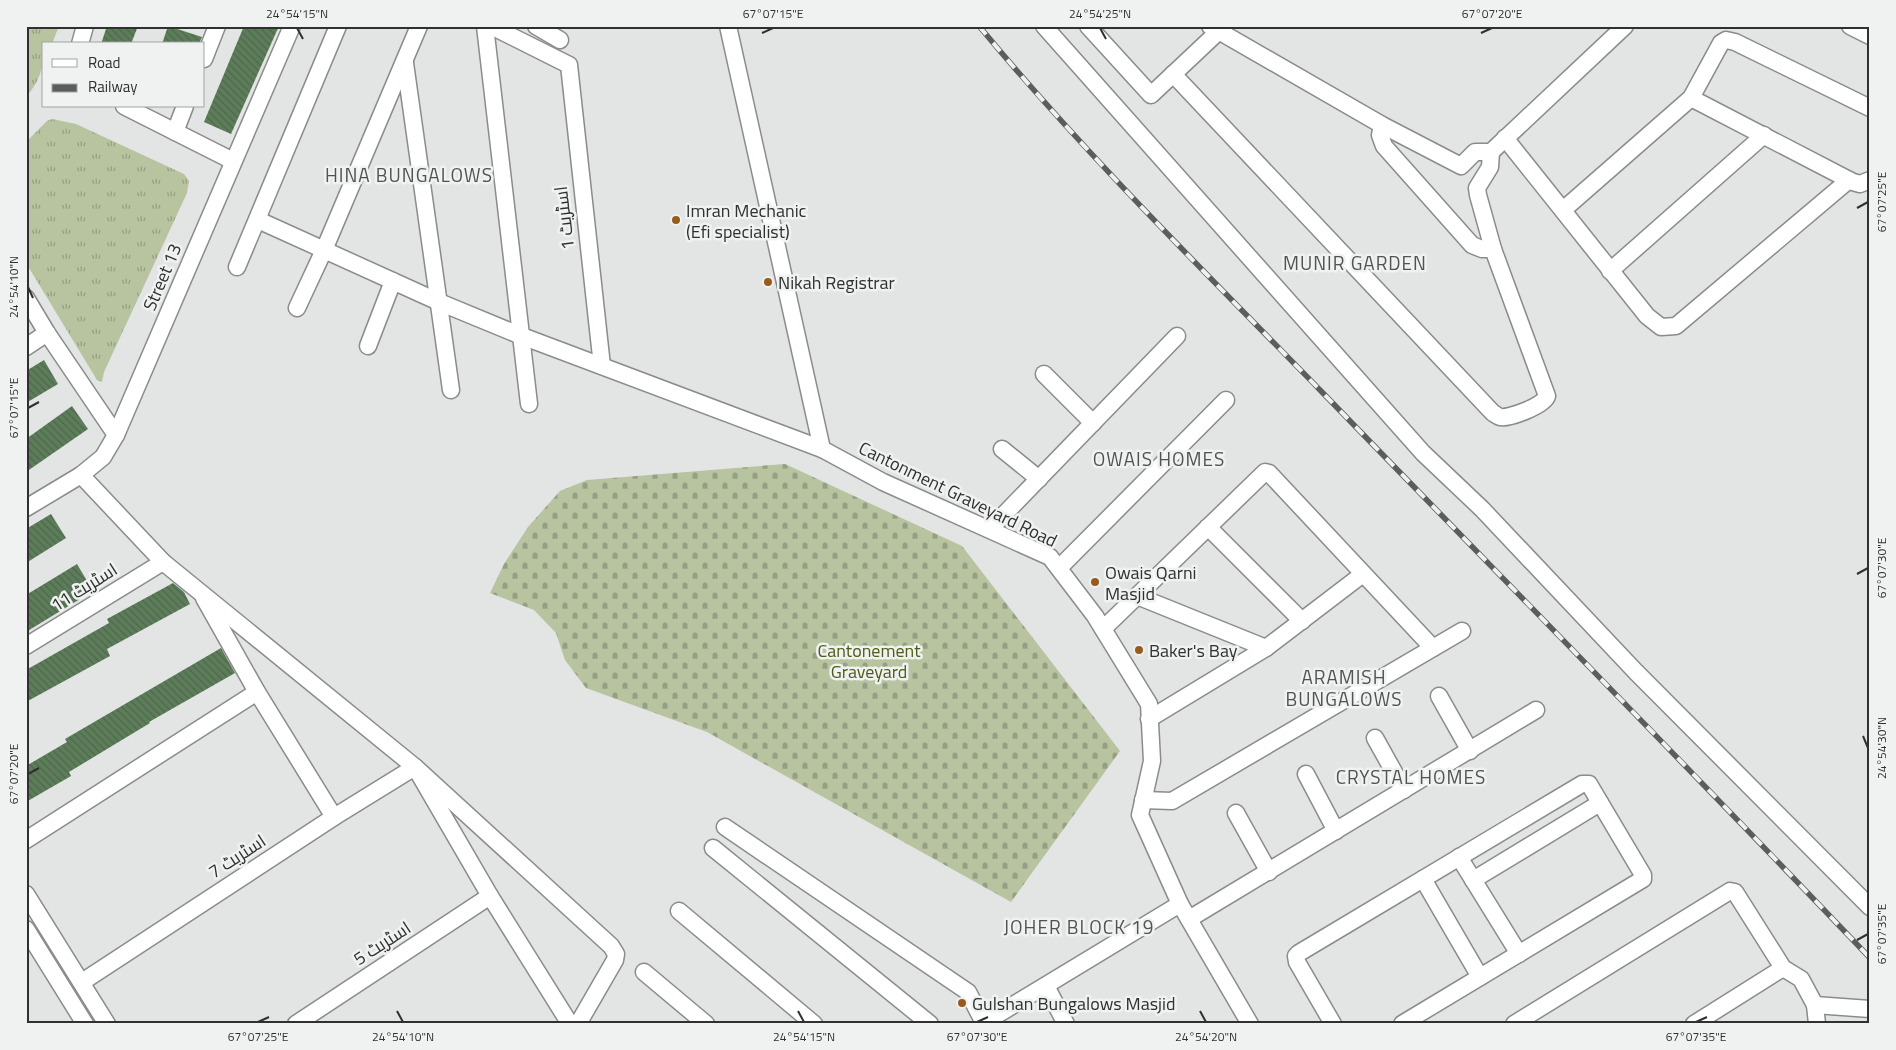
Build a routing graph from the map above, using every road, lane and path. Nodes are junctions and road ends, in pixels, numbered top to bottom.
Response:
1 (85, 26) edge
2 (217, 26) edge
3 (292, 26) edge
4 (338, 26) edge
5 (419, 26) edge
6 (485, 26) edge
7 (491, 26) edge
8 (536, 26) edge
9 (728, 26) edge
10 (1044, 26) edge
11 (1088, 26) edge
12 (1625, 26) edge
13 (1850, 26) edge
14 (1215, 29) edge
15 (1870, 36) edge
16 (560, 40) dead end
17 (81, 42) edge
18 (205, 56) edge
19 (405, 62) junction
20 (1173, 74) junction
21 (1691, 98) junction
22 (128, 108) edge
23 (185, 108) edge
24 (1870, 108) edge
25 (1382, 125) junction
26 (175, 132) junction
27 (1764, 135) junction
28 (1505, 138) junction
29 (1491, 152) junction
30 (233, 161) junction
31 (1849, 180) junction
32 (1870, 180) edge
33 (1563, 210) junction
34 (258, 220) junction
35 (1493, 249) junction
36 (324, 250) junction
37 (237, 267) dead end
38 (1610, 271) junction
39 (393, 281) junction
40 (26, 298) edge
41 (439, 302) junction
42 (297, 308) dead end
43 (47, 333) junction
44 (519, 335) junction
45 (1177, 336) dead end
46 (26, 346) edge
47 (368, 346) dead end
48 (602, 366) junction
49 (1044, 374) dead end
50 (451, 390) dead end
51 (1226, 400) dead end
52 (529, 404) dead end
53 (1093, 423) junction
54 (116, 434) junction
55 (1002, 449) dead end
56 (822, 450) junction
57 (81, 475) junction
58 (1039, 479) junction
59 (26, 508) edge
60 (1208, 527) junction
61 (990, 530) junction
62 (163, 562) junction
63 (1059, 568) junction
64 (1363, 574) junction
65 (199, 590) junction
66 (1137, 596) junction
67 (1302, 620) junction
68 (1103, 629) junction
69 (1462, 631) dead end
70 (26, 646) edge
71 (1266, 648) junction
72 (1433, 648) junction
73 (257, 692) junction
74 (1439, 696) dead end
75 (1536, 710) dead end
76 (1149, 719) junction
77 (1375, 738) dead end
78 (1470, 751) junction
79 (416, 768) junction
80 (1306, 774) dead end
81 (1404, 790) junction
82 (1143, 800) junction
83 (1600, 803) junction
84 (1236, 813) dead end
85 (334, 817) junction
86 (725, 827) dead end
87 (1336, 831) junction
88 (26, 840) edge
89 (713, 848) dead end
90 (1459, 857) junction
91 (1269, 872) junction
92 (1423, 879) junction
93 (1473, 880) junction
94 (490, 896) junction
95 (28, 902) edge
96 (1180, 904) junction
97 (1870, 907) edge
98 (680, 911) dead end
99 (1189, 919) junction
100 (26, 929) edge
101 (1519, 954) junction
102 (1783, 968) junction
103 (644, 972) dead end
104 (1480, 977) junction
105 (82, 982) junction
106 (1046, 986) junction
107 (1815, 1004) junction
108 (1870, 1009) edge
109 (81, 1022) edge
110 (983, 1023) edge
111 (107, 1024) edge
112 (296, 1024) edge
113 (570, 1024) edge
114 (578, 1024) edge
115 (706, 1024) edge
116 (814, 1024) edge
117 (930, 1024) edge
118 (1066, 1024) edge
119 (1250, 1024) edge
120 (1333, 1024) edge
121 (1402, 1024) edge
122 (1514, 1024) edge
123 (1694, 1024) edge
124 (1816, 1024) edge
125 (1825, 1024) edge

1 - 17 street
2 - 18 street
3 - 30 street, Street 13
4 - 34 street
5 - 19 street
6 - 44 street
7 - 48 street, اسٹریٹ 1
8 - 16 street
9 - 56 street
10 - 97 street
11 - 20 street
12 - 28 street
13 - 15 street
14 - 20 street
14 - 25 street
19 - 36 street
19 - 41 street
20 - 35 street
21 - 24 street
21 - 27 street
21 - 33 street
22 - 26 street
23 - 26 street
25 - 29 street
25 - 35 street
26 - 30 street
27 - 31 street
27 - 38 street
28 - 29 street
28 - 33 street
29 - 35 street
30 - 54 street, Street 13
31 - 32 street
31 - 38 street
33 - 38 street
34 - 36 street, Cantonment Graveyard Road
34 - 37 street
36 - 39 street, Cantonment Graveyard Road
36 - 42 street
39 - 41 street, Cantonment Graveyard Road
39 - 47 street
40 - 43 street
41 - 44 street, Cantonment Graveyard Road
41 - 50 street
43 - 46 street
43 - 54 street
44 - 48 street, Cantonment Graveyard Road
44 - 52 street
45 - 53 street
48 - 56 street, Cantonment Graveyard Road
49 - 53 street
51 - 63 street
53 - 58 street
54 - 57 street, Street 13
55 - 58 street
56 - 61 street, Cantonment Graveyard Road
57 - 59 street, Street 13
57 - 62 street
58 - 61 street
60 - 64 street
60 - 66 street
60 - 67 street
61 - 63 street, Cantonment Graveyard Road
62 - 65 street
62 - 70 street, اسٹریٹ 11
63 - 68 street, Cantonment Graveyard Road
64 - 67 street
64 - 72 street
65 - 73 street
65 - 79 street
66 - 68 street
66 - 71 street
67 - 71 street
68 - 76 street, Cantonment Graveyard Road
69 - 72 street
71 - 76 street
72 - 82 street
73 - 85 street
73 - 88 street
74 - 78 street
75 - 78 street
76 - 82 street, Cantonment Graveyard Road
77 - 81 street
78 - 81 street
79 - 85 street, اسٹریٹ 7
79 - 94 street
79 - 114 street
80 - 87 street
81 - 87 street
82 - 96 street, Cantonment Graveyard Road
83 - 90 street
83 - 93 street
83 - 101 street
84 - 91 street
85 - 105 street, اسٹریٹ 7
86 - 110 street
87 - 91 street
89 - 117 street
90 - 92 street
90 - 93 street
91 - 99 street
92 - 104 street
92 - 120 street
93 - 101 street
94 - 112 street, اسٹریٹ 5
94 - 113 street
95 - 105 street
96 - 99 street, Cantonment Graveyard Road
96 - 106 street
98 - 116 street
99 - 119 street, Cantonment Graveyard Road
100 - 109 street
101 - 104 street
102 - 107 street
102 - 122 street
102 - 123 street
103 - 115 street
104 - 121 street
105 - 111 street
106 - 110 street
106 - 118 street
107 - 108 street
107 - 124 street
107 - 125 street

